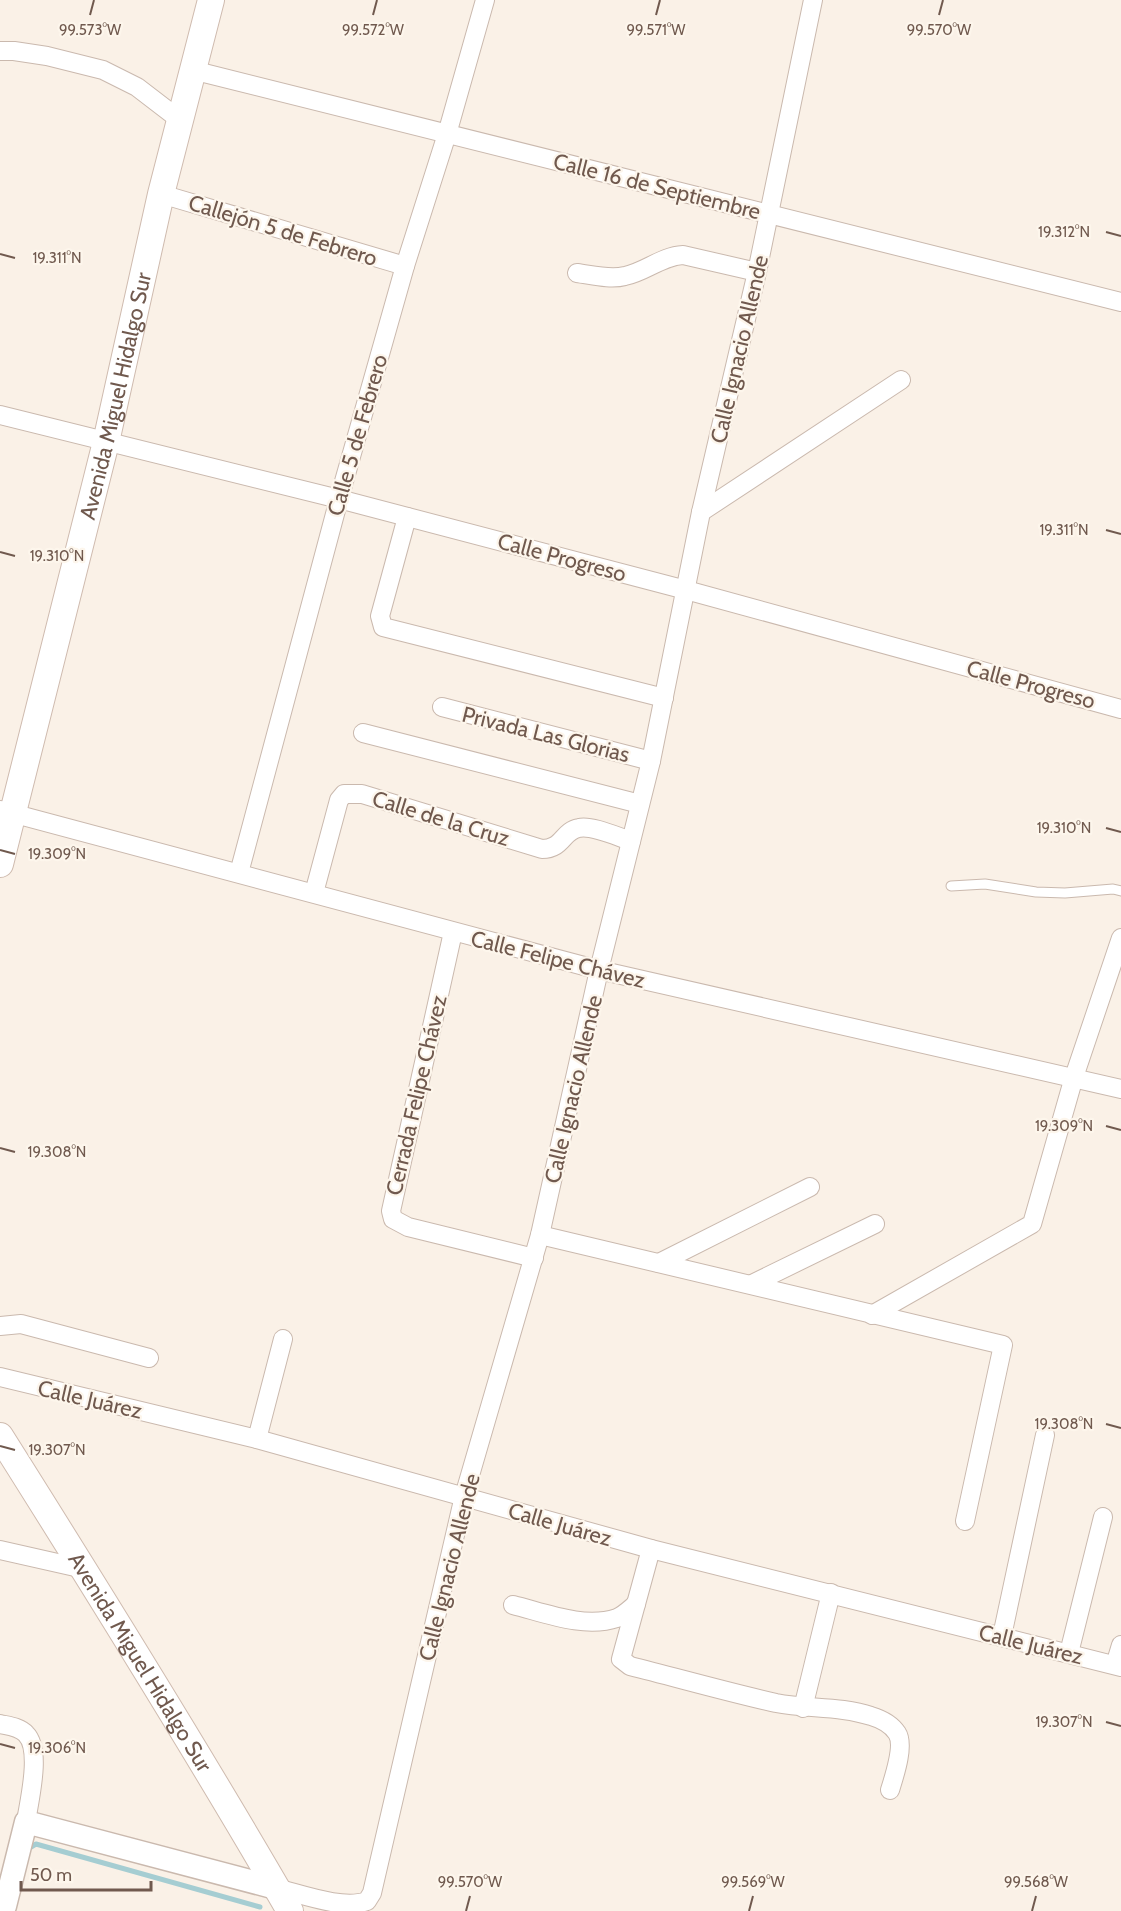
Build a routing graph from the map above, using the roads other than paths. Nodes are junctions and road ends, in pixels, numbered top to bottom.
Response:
1 (212, 0) edge
2 (485, 0) edge
3 (813, 0) edge
4 (0, 51) edge
5 (192, 70) junction
6 (180, 120) junction
7 (447, 134) junction
8 (161, 194) junction
9 (769, 213) junction
10 (405, 266) junction
11 (757, 272) junction
12 (577, 273) dead end
13 (1121, 302) edge
14 (901, 380) dead end
15 (0, 415) edge
16 (106, 442) junction
17 (339, 499) junction
18 (701, 513) junction
19 (407, 517) junction
20 (686, 590) junction
21 (664, 698) junction
22 (442, 707) dead end
23 (1121, 709) edge
24 (363, 733) dead end
25 (651, 761) junction
26 (640, 804) junction
27 (6, 811) edge
28 (631, 841) junction
29 (0, 864) edge
30 (239, 873) junction
31 (951, 886) dead end
32 (1121, 891) edge
33 (314, 893) junction
34 (453, 932) junction
35 (1121, 938) edge
36 (599, 970) junction
37 (1074, 1077) junction
38 (1121, 1089) edge
39 (810, 1187) dead end
40 (875, 1224) dead end
41 (540, 1235) junction
42 (534, 1258) junction
43 (659, 1263) junction
44 (752, 1284) junction
45 (872, 1315) junction
46 (0, 1326) edge
47 (283, 1339) dead end
48 (149, 1358) dead end
49 (0, 1377) edge
50 (1045, 1435) dead end
51 (0, 1436) edge
52 (257, 1439) junction
53 (464, 1496) junction
54 (1103, 1517) dead end
55 (965, 1521) dead end
56 (651, 1549) junction
57 (0, 1550) edge
58 (84, 1569) junction
59 (831, 1593) junction
60 (636, 1604) junction
61 (513, 1605) dead end
62 (1002, 1636) junction
63 (1121, 1645) edge
64 (1069, 1653) junction
65 (1118, 1666) edge
66 (803, 1707) junction
67 (0, 1724) edge
68 (890, 1790) dead end
69 (26, 1822) junction
70 (276, 1888) junction
71 (349, 1906) edge
72 (3, 1907) edge
73 (290, 1911) edge

1 - 5 main road, Avenida Miguel Hidalgo Sur
2 - 7 street, Calle 5 de Febrero
3 - 9 street, Calle Ignacio Allende
4 - 6 street
5 - 6 main road, Avenida Miguel Hidalgo Sur
5 - 7 street, Calle 16 de Septiembre
6 - 8 main road, Avenida Miguel Hidalgo Sur
7 - 9 street, Calle 16 de Septiembre
7 - 10 street, Calle 5 de Febrero
8 - 10 street, Callejón 5 de Febrero
8 - 16 main road, Avenida Miguel Hidalgo Sur
9 - 11 street, Calle Ignacio Allende
9 - 13 street, Calle 16 de Septiembre
10 - 17 street, Calle 5 de Febrero
11 - 12 street
11 - 18 street, Calle Ignacio Allende
14 - 18 street
15 - 16 street, Calle Progreso
16 - 17 street, Calle Progreso
16 - 27 main road, Avenida Miguel Hidalgo Sur
17 - 19 street, Calle Progreso
17 - 30 street, Calle 5 de Febrero
18 - 20 street, Calle Ignacio Allende
19 - 20 street, Calle Progreso
19 - 21 street
20 - 21 street, Calle Ignacio Allende
20 - 23 street, Calle Progreso
21 - 25 street, Calle Ignacio Allende
22 - 25 street, Privada Las Glorias
24 - 26 street
25 - 26 street, Calle Ignacio Allende
26 - 28 street, Calle Ignacio Allende
27 - 29 main road, Avenida Miguel Hidalgo Sur
27 - 30 street, Calle Felipe Chávez
28 - 33 street, Calle de la Cruz
28 - 36 street, Calle Ignacio Allende
30 - 33 street, Calle Felipe Chávez
31 - 32 lane
33 - 34 street, Calle Felipe Chávez
34 - 36 street, Calle Felipe Chávez
34 - 42 street, Cerrada Felipe Chávez
35 - 37 street
36 - 37 street, Calle Felipe Chávez
36 - 41 street, Calle Ignacio Allende
37 - 38 street, Calle Felipe Chávez
37 - 45 street
39 - 43 street
40 - 44 street
41 - 42 street, Calle Ignacio Allende
41 - 43 street
42 - 53 street, Calle Ignacio Allende
43 - 44 street
44 - 45 street
45 - 55 street
46 - 48 street
47 - 52 street
49 - 52 street, Calle Juárez
50 - 62 street
51 - 58 main road, Avenida Miguel Hidalgo Sur
52 - 53 street, Calle Juárez
53 - 56 street, Calle Juárez
53 - 71 street, Calle Ignacio Allende
54 - 64 street
56 - 59 street, Calle Juárez
56 - 60 street
57 - 58 street
58 - 70 main road, Avenida Miguel Hidalgo Sur
59 - 62 street, Calle Juárez
59 - 66 street
60 - 61 street
60 - 66 street
62 - 64 street, Calle Juárez
63 - 65 street
64 - 65 street, Calle Juárez
66 - 68 street
67 - 69 street
69 - 70 street
69 - 72 street
70 - 71 street
70 - 73 main road, Avenida Miguel Hidalgo Sur

